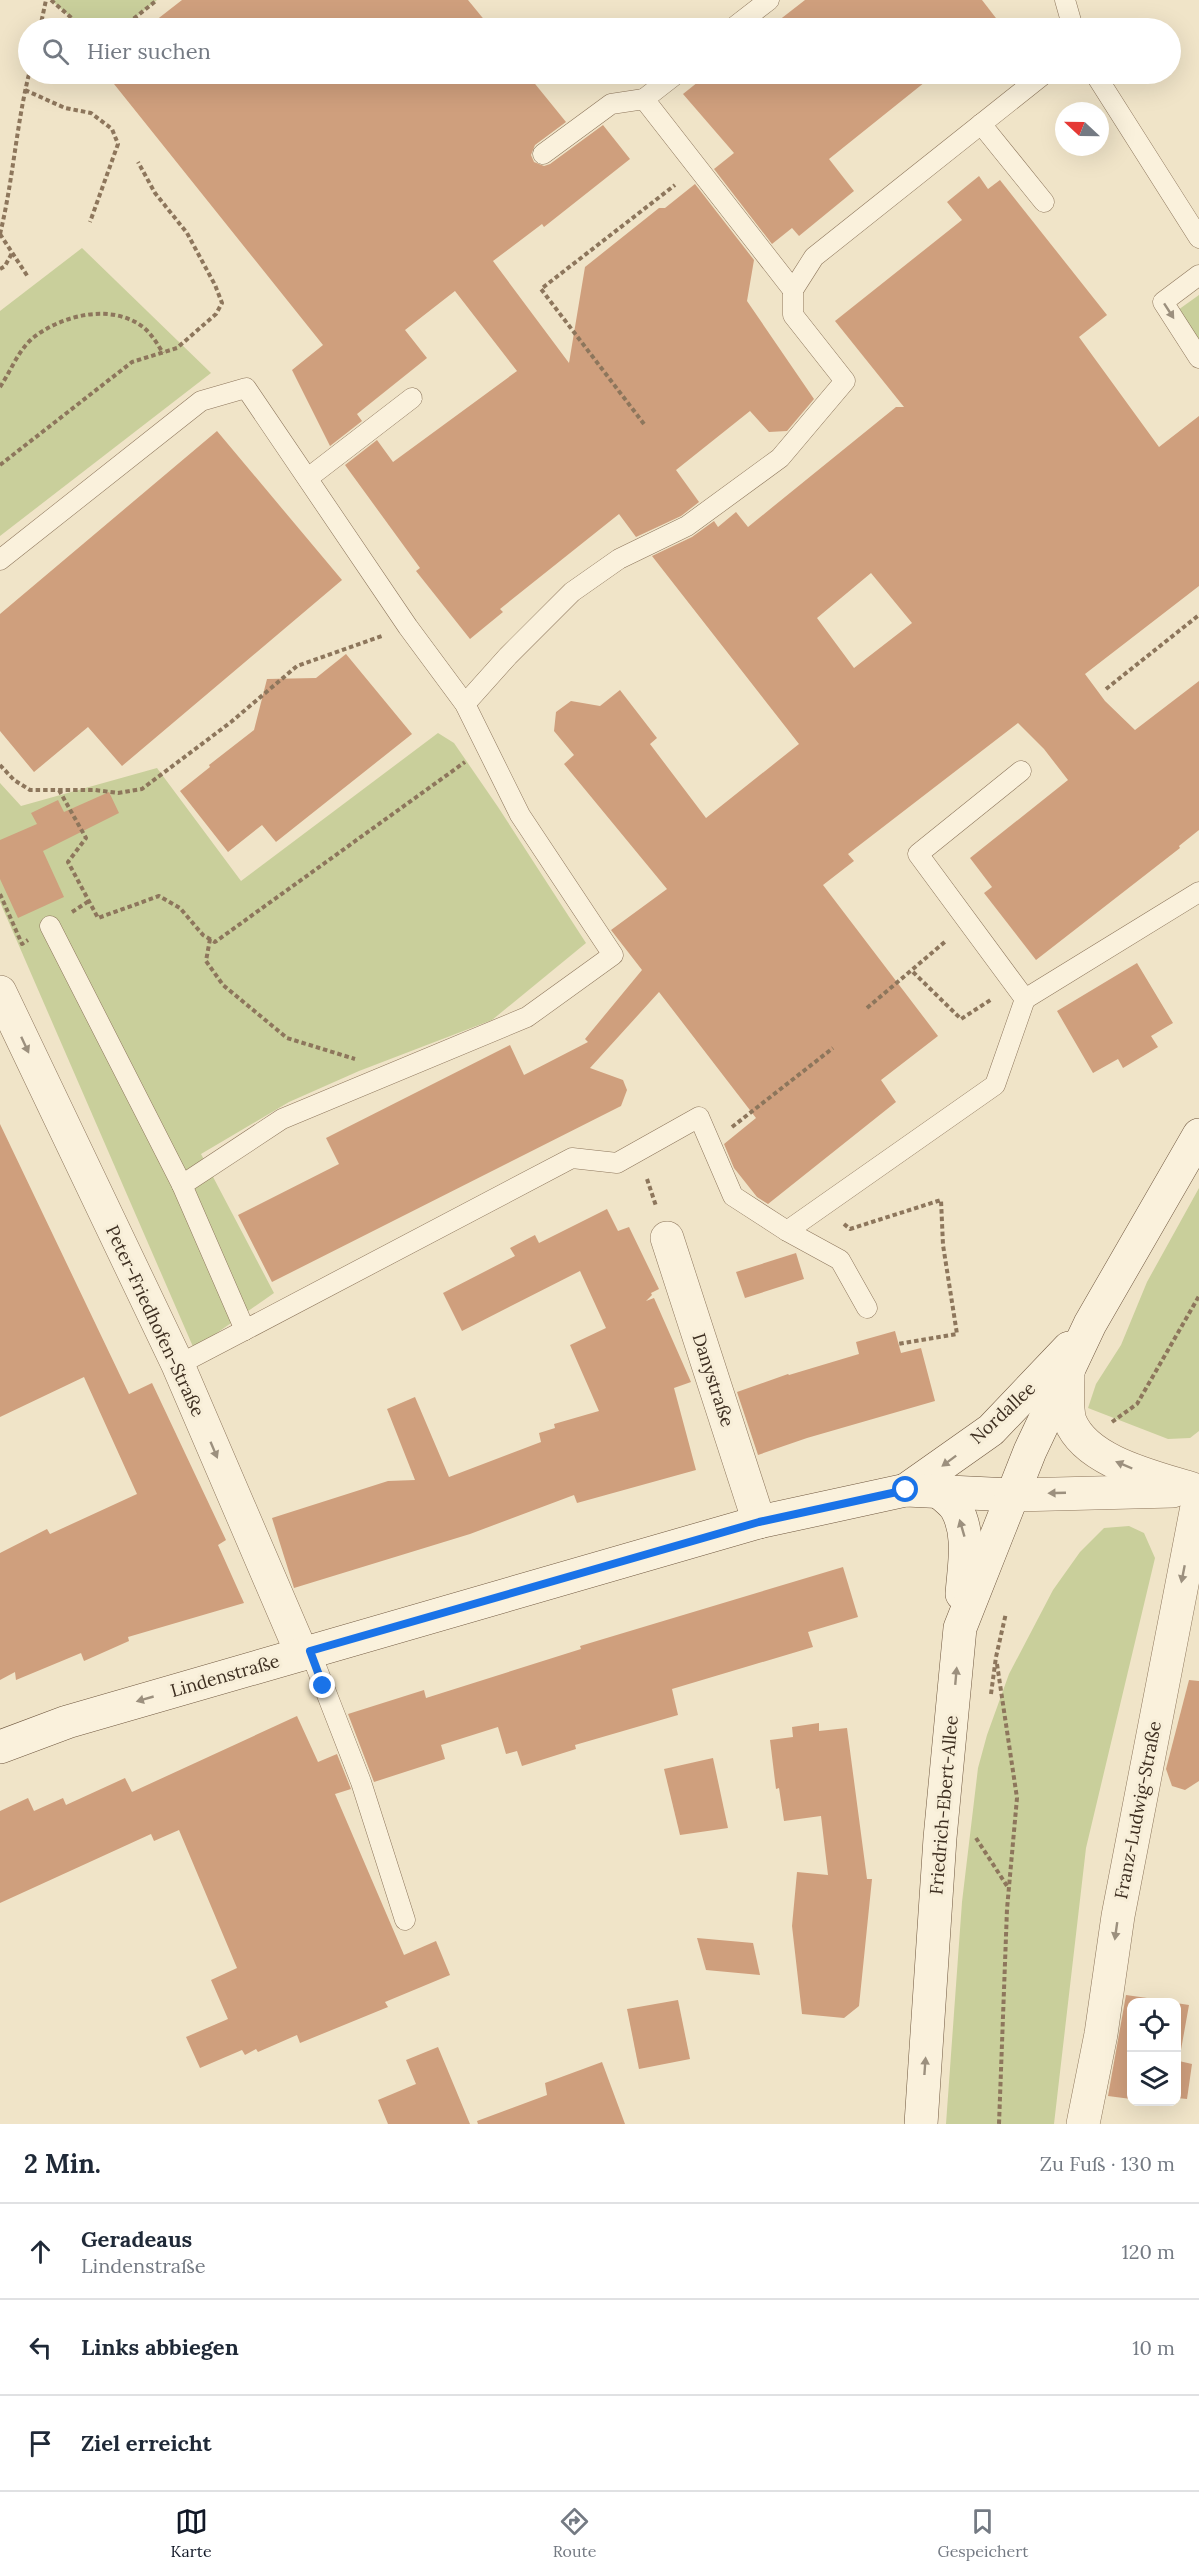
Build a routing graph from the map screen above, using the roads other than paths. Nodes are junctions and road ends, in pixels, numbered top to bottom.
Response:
1 (1065, 0) edge
2 (764, 2) edge
3 (745, 18) edge
4 (1070, 18) edge
5 (663, 84) edge
6 (1031, 84) edge
7 (1101, 84) edge
8 (644, 99) junction
9 (981, 124) junction
10 (543, 154) dead end
11 (1044, 202) dead end
12 (1199, 238) edge
13 (1199, 275) edge
14 (793, 290) junction
15 (1199, 358) edge
16 (412, 398) dead end
17 (308, 478) junction
18 (0, 560) edge
19 (465, 704) junction
20 (1021, 771) dead end
21 (1199, 893) edge
22 (50, 926) dead end
23 (0, 992) edge
24 (1019, 992) junction
25 (1199, 1135) edge
26 (182, 1185) junction
27 (787, 1231) junction
28 (667, 1238) road end
29 (867, 1308) dead end
30 (1090, 1324) junction
31 (245, 1330) junction
32 (178, 1365) junction
33 (1068, 1374) junction
34 (906, 1490) junction
35 (939, 1491) junction
36 (1199, 1491) edge
37 (1012, 1495) junction
38 (1199, 1496) edge
39 (759, 1522) junction
40 (960, 1628) junction
41 (306, 1653) junction
42 (0, 1748) edge
43 (405, 1920) dead end
44 (921, 2124) edge
45 (1083, 2124) edge

1 - 4 lane
2 - 3 lane
5 - 8 lane
6 - 9 lane
7 - 12 lane
8 - 10 lane
8 - 14 lane
9 - 11 lane
9 - 14 lane
13 -> 15 lane
14 - 19 lane
16 - 17 lane
17 - 18 lane
17 - 19 lane
19 - 26 lane
20 - 24 lane
21 - 24 lane
22 - 26 lane
23 -> 32 main road, Peter-Friedhofen-Straße
24 - 27 lane
25 - 30 main road, Nordallee
26 - 31 lane
27 - 29 lane
27 - 31 lane
28 - 39 main road, Danystraße
30 - 33 main road, Nordallee
30 -> 34 main road, Nordallee
31 - 32 lane
32 -> 41 main road, Peter-Friedhofen-Straße
36 -> 33 main road
33 - 37 main road, Nordallee
34 - 35 main road, Lindenstraße
34 - 39 main road, Lindenstraße
35 - 37 main road, Lindenstraße
40 -> 35 main road
36 -> 37 main road, Lindenstraße
37 - 40 main road, Friedrich-Ebert-Allee
38 -> 45 main road, Franz-Ludwig-Straße
39 - 41 main road, Lindenstraße
44 -> 40 main road, Friedrich-Ebert-Allee
41 -> 42 main road, Lindenstraße
41 - 43 lane

